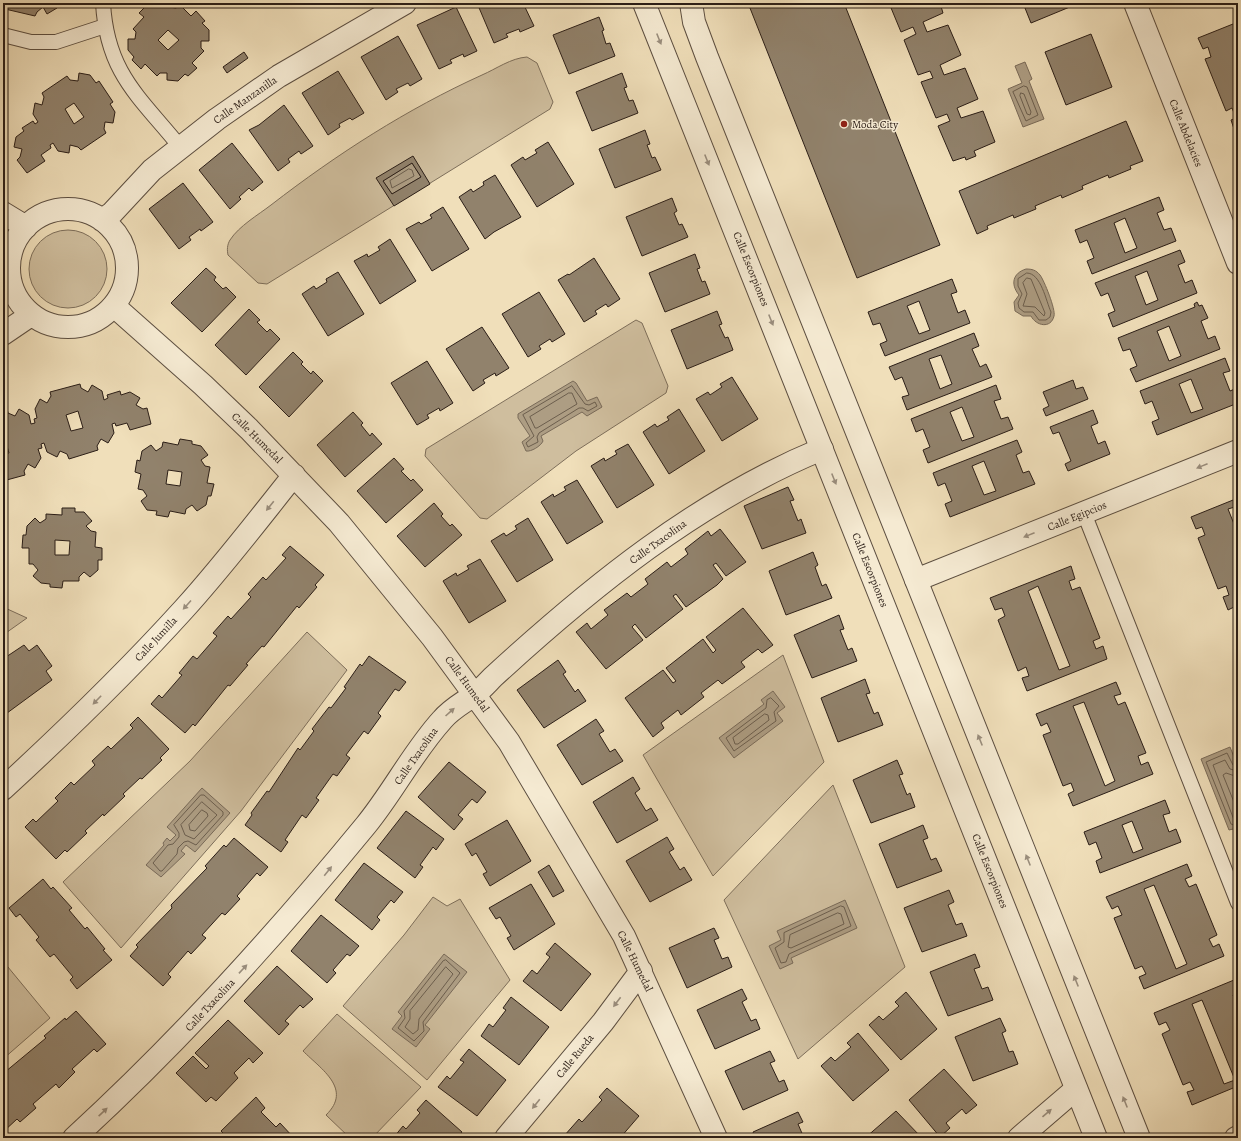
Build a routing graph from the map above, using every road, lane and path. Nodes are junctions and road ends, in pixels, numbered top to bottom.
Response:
1 (103, 3) edge
2 (405, 3) edge
3 (644, 3) edge
4 (690, 3) edge
5 (1135, 3) edge
6 (105, 26) junction
7 (3, 35) edge
8 (181, 148) junction
9 (3, 213) edge
10 (102, 220) junction
11 (26, 227) junction
12 (1238, 263) edge
13 (114, 306) junction
14 (31, 315) junction
15 (3, 334) edge
16 (822, 449) junction
17 (1238, 452) edge
18 (294, 475) junction
19 (1084, 513) junction
20 (916, 580) junction
21 (474, 695) junction
22 (3, 789) edge
23 (1238, 903) edge
24 (641, 971) junction
25 (1076, 1089) junction
26 (74, 1138) edge
27 (506, 1138) edge
28 (716, 1138) edge
29 (1019, 1138) edge
30 (1096, 1138) edge
31 (1139, 1138) edge

1 - 6 lane
2 - 8 street, Calle Manzanilla
3 -> 16 street, Calle Escorpiones
4 - 20 street
5 - 12 street, Calle Abdelacíes
6 - 7 lane
6 - 8 lane
8 - 10 street, Calle Manzanilla
9 - 11 street
10 - 11 street
10 - 13 street
11 - 14 street
13 - 14 street
13 - 18 street, Calle Humedal
14 - 15 street
16 - 21 street, Calle Txacolina
16 -> 25 street, Calle Escorpiones
17 -> 19 street, Calle Egipcios
18 - 21 street, Calle Humedal
18 -> 22 street, Calle Jumilla
19 -> 20 street, Calle Egipcios
19 - 23 lane
31 -> 20 street
21 - 24 street, Calle Humedal
26 -> 21 street, Calle Txacolina
24 -> 27 street, Calle Rueda
24 - 28 street, Calle Humedal
29 -> 25 street
25 - 30 street, Calle Escorpiones

